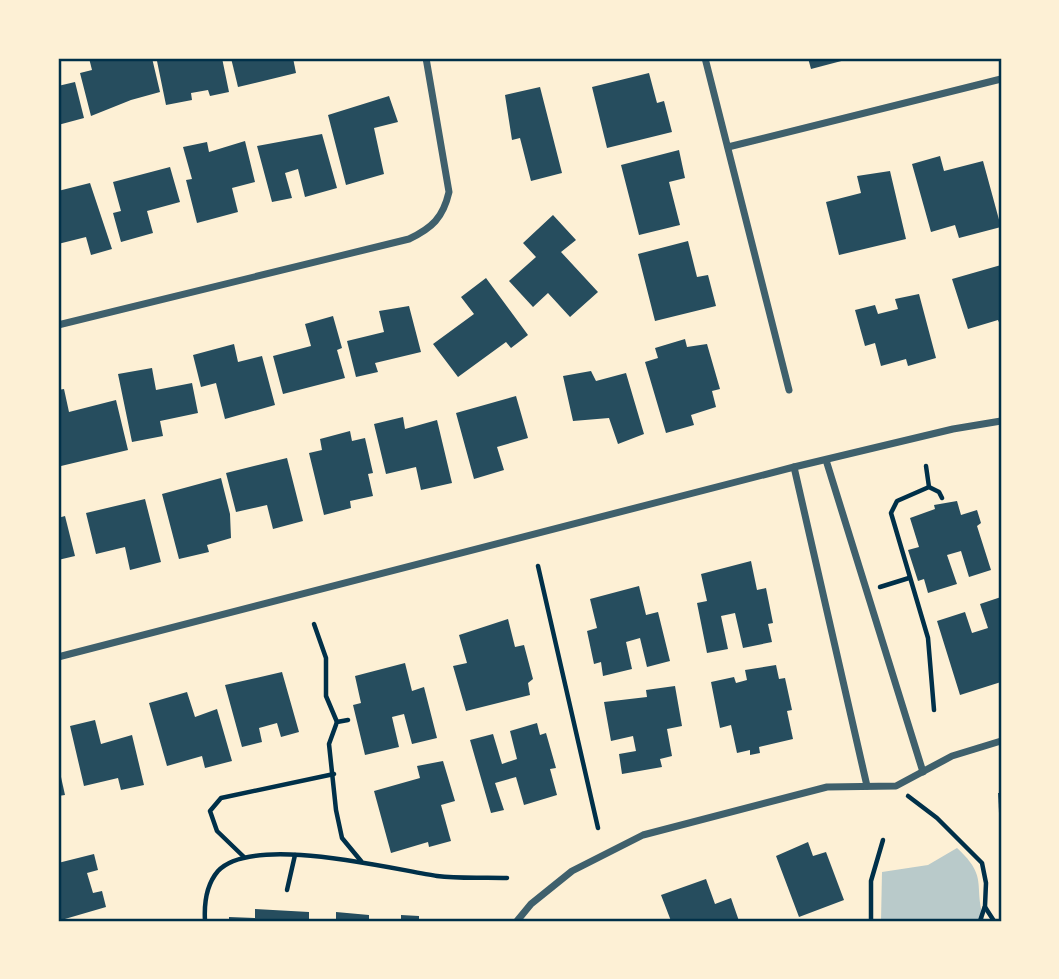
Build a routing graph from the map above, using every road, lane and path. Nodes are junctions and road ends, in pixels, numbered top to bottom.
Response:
1 (436, 58) edge
2 (705, 58) edge
3 (427, 59) edge
4 (1001, 79) edge
5 (728, 147) junction
6 (58, 325) edge
7 (789, 390) dead end
8 (1001, 421) edge
9 (826, 460) junction
10 (926, 466) dead end
11 (794, 467) junction
12 (929, 487) junction
13 (942, 499) dead end
14 (538, 566) dead end
15 (909, 578) junction
16 (880, 587) dead end
17 (314, 624) dead end
18 (58, 657) edge
19 (934, 710) dead end
20 (348, 720) dead end
21 (337, 722) junction
22 (1001, 741) edge
23 (923, 772) junction
24 (334, 774) junction
25 (867, 786) junction
26 (896, 786) junction
27 (598, 828) dead end
28 (883, 840) dead end
29 (295, 855) junction
30 (244, 857) junction
31 (361, 861) junction
32 (506, 877) dead end
33 (286, 890) dead end
34 (985, 906) junction
35 (205, 921) edge
36 (517, 921) edge
37 (871, 921) edge
38 (979, 921) edge
39 (994, 921) edge

1 - 3 street
2 - 5 street
3 - 6 street
4 - 5 street
5 - 7 street
8 - 9 street
9 - 11 street
9 - 23 street
10 - 12 path
11 - 18 street
11 - 25 street
12 - 13 path
12 - 15 path
14 - 27 path
15 - 16 path
15 - 19 path
17 - 21 path
20 - 21 path
21 - 24 path
22 - 23 street
23 - 26 street
24 - 30 path
24 - 31 path
25 - 26 street
25 - 36 street
26 - 34 path
28 - 37 path
29 - 30 path
29 - 31 path
29 - 33 path
30 - 35 path
31 - 32 path
34 - 38 path
34 - 39 path

